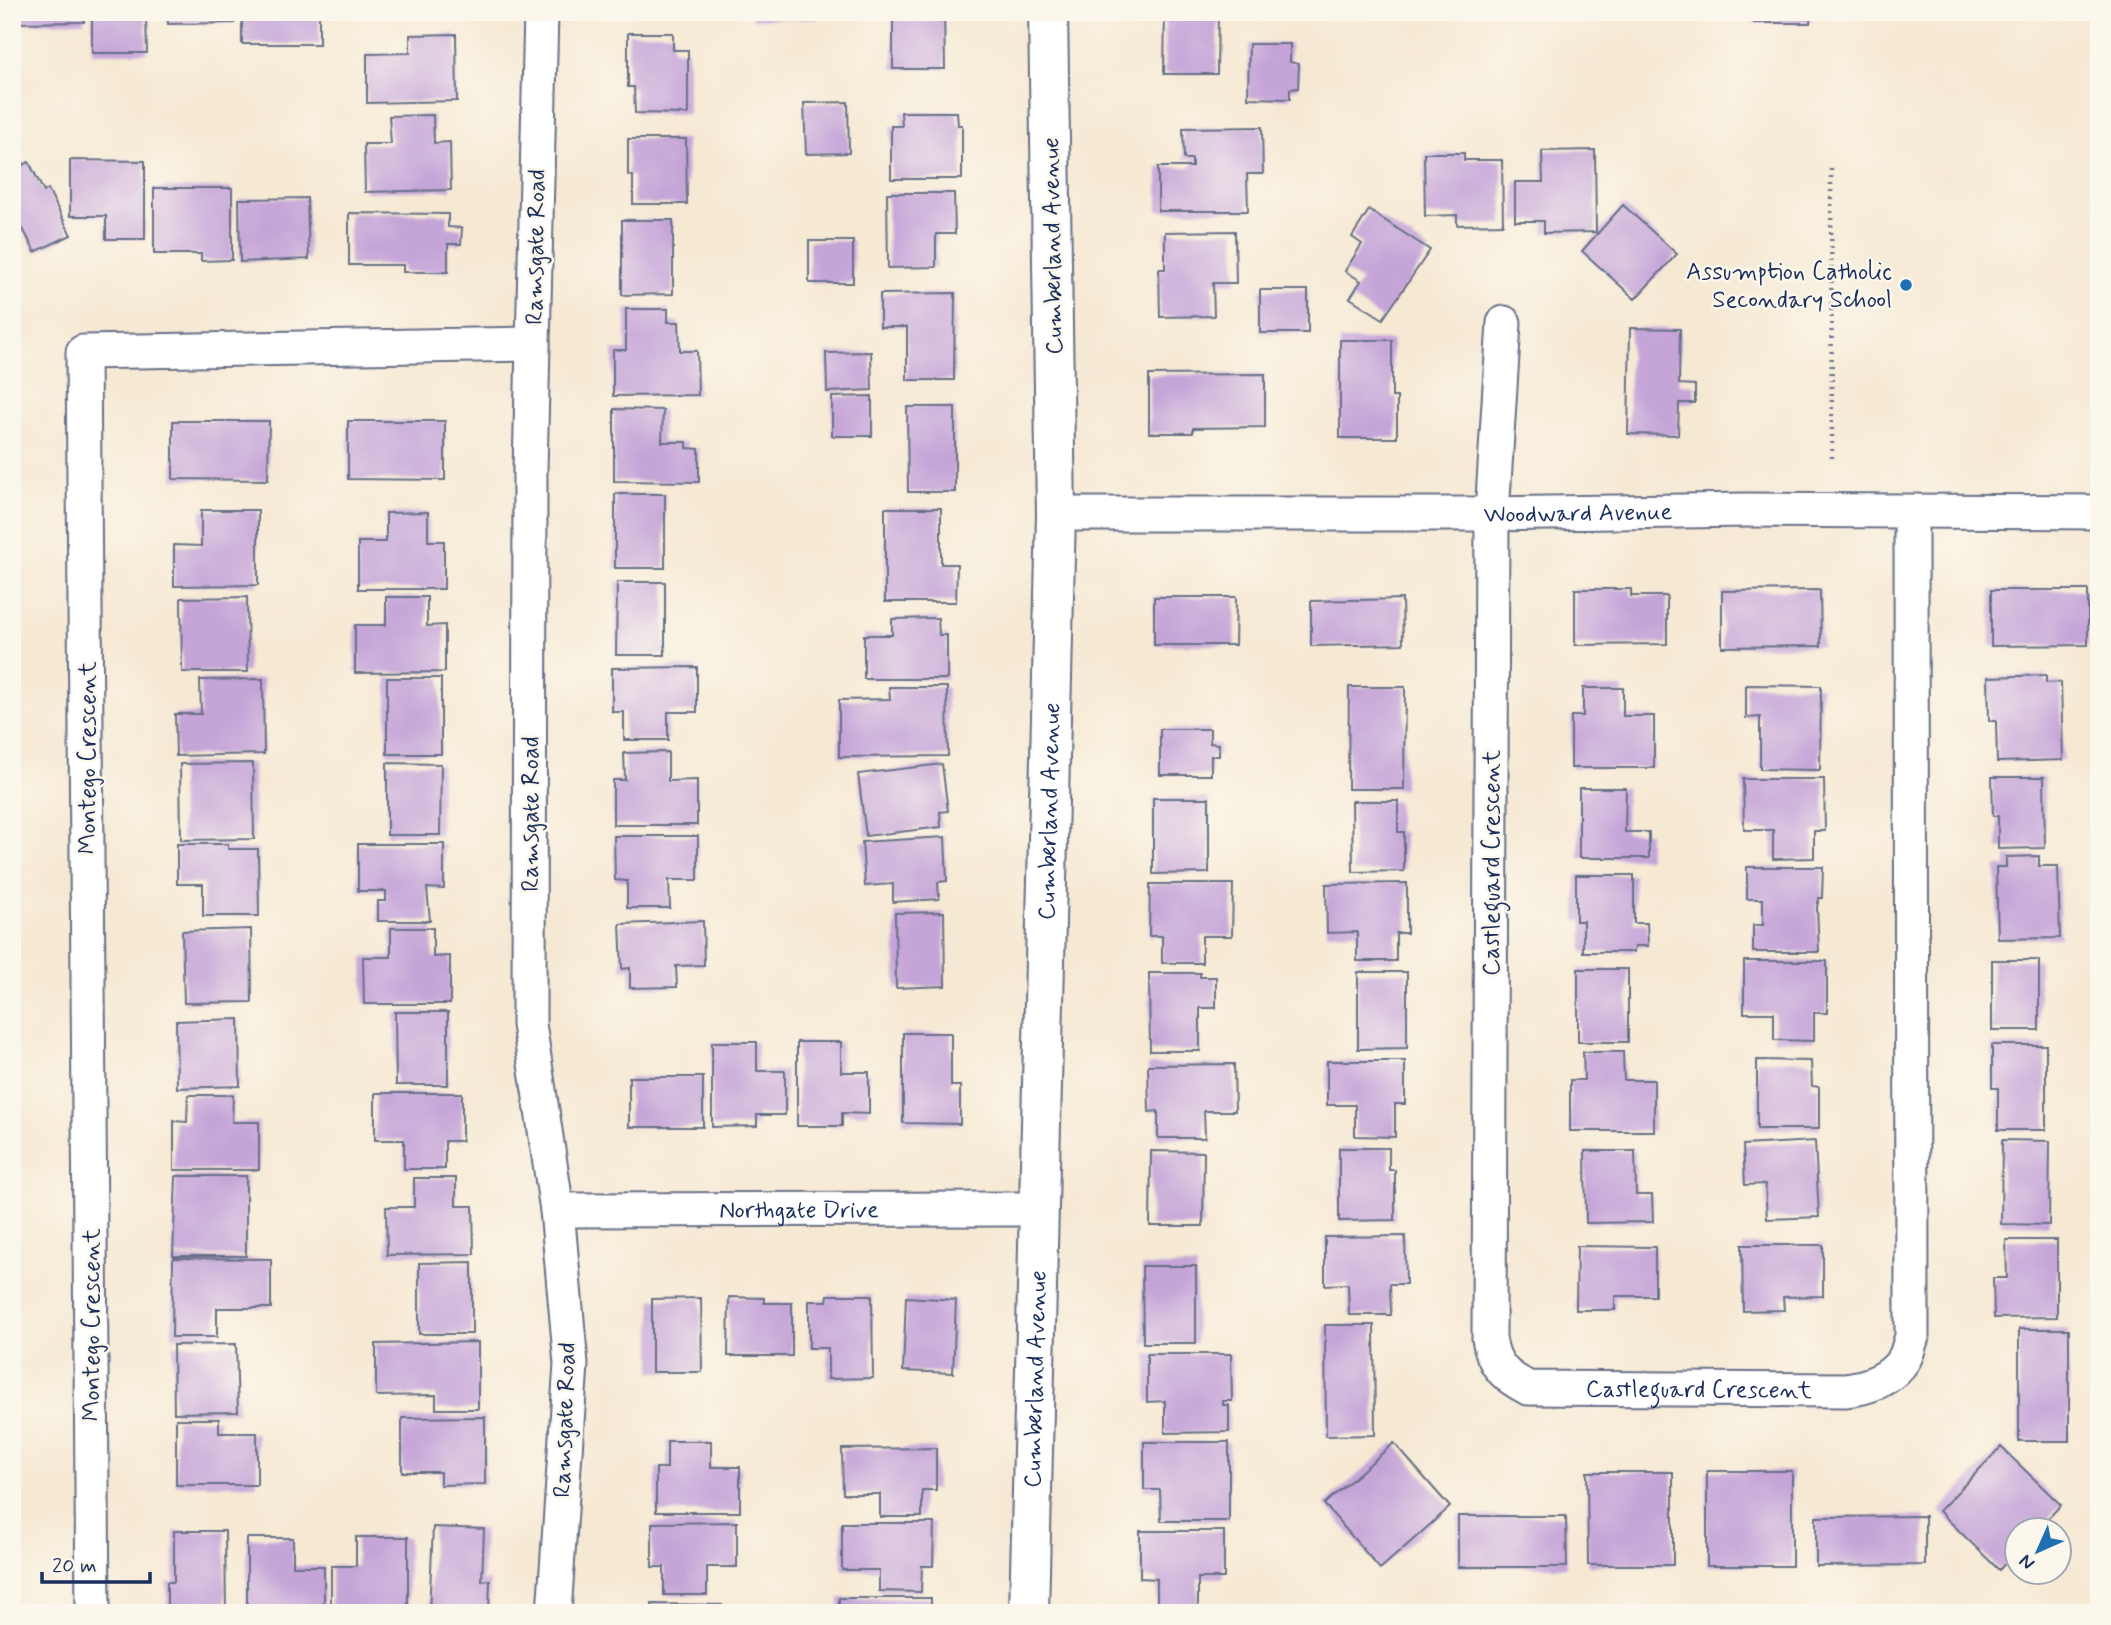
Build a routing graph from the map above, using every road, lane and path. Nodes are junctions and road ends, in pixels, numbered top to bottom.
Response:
1 (541, 12) edge
2 (1048, 12) edge
3 (1831, 169) dead end
4 (1504, 323) dead end
5 (533, 344) junction
6 (1832, 458) dead end
7 (2099, 512) edge
8 (1911, 513) junction
9 (1056, 514) junction
10 (1492, 514) junction
11 (1040, 1209) junction
12 (556, 1210) junction
13 (93, 1613) edge
14 (554, 1613) edge
15 (1029, 1613) edge

1 - 5 street, Ramsgate Road
2 - 9 street, Cumberland Avenue
3 - 6 path
4 - 10 street, Castleguard Crescent
5 - 12 street, Ramsgate Road
5 - 13 street, Montego Crescent
7 - 8 street, Woodward Avenue
8 - 10 street, Woodward Avenue
8 - 10 street, Castleguard Crescent
9 - 10 street, Woodward Avenue
9 - 11 street, Cumberland Avenue
11 - 12 street, Northgate Drive
11 - 15 street, Cumberland Avenue
12 - 14 street, Ramsgate Road

